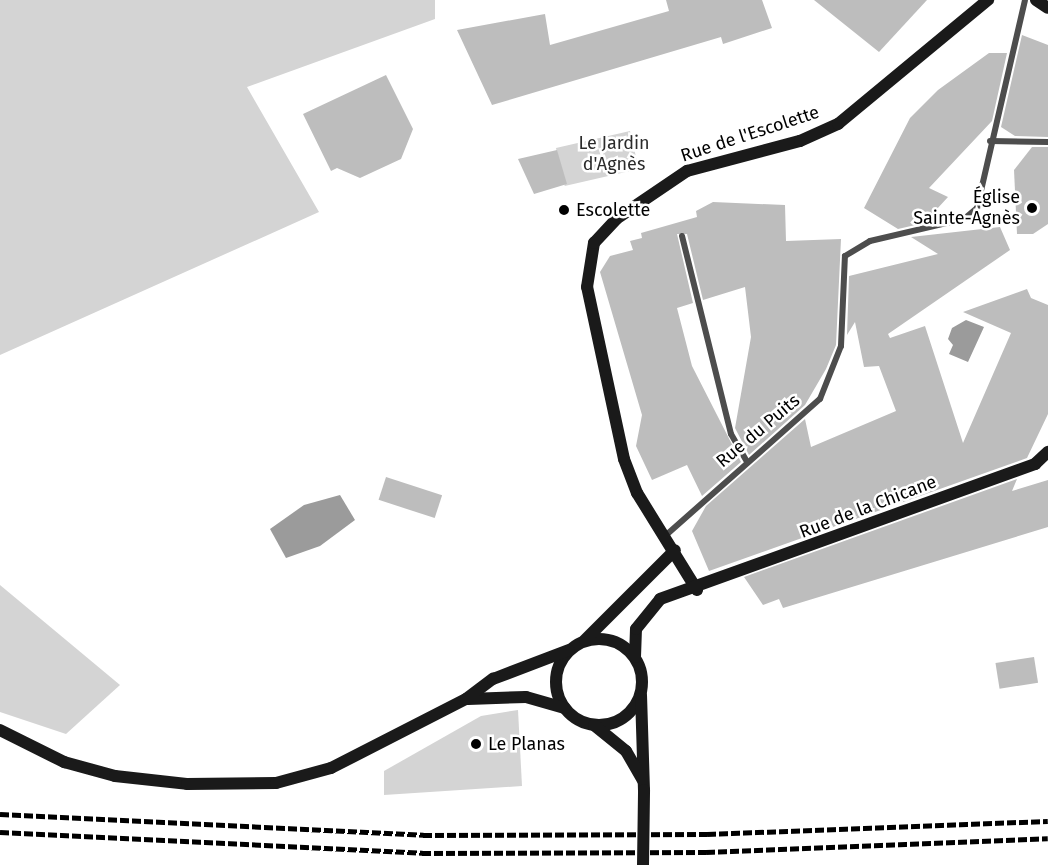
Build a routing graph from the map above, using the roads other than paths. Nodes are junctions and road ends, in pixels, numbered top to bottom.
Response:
1 (988, 0) edge
2 (1025, 0) edge
3 (1036, 0) edge
4 (1048, 8) edge
5 (990, 141) junction
6 (1048, 142) edge
7 (682, 236) dead end
8 (1048, 452) edge
9 (747, 462) junction
10 (664, 536) junction
11 (675, 550) junction
12 (697, 590) junction
13 (585, 640) junction
14 (569, 650) junction
15 (635, 657) junction
16 (641, 694) junction
17 (466, 699) junction
18 (564, 708) junction
19 (594, 725) junction
20 (0, 730) edge
21 (643, 786) junction
22 (644, 865) edge

1 - 10 street, Rue de l'Escolette
2 - 5 street, Rue du Puits
3 - 4 street
5 - 6 street
5 - 9 street, Rue du Puits
7 - 9 street
8 - 12 street, Rue de la Chicane
9 - 10 street, Rue du Puits
10 - 11 street, Rue de l'Escolette
11 - 12 street, Rue de l'Escolette
11 - 13 street
12 - 15 street, Rue de la Chicane
13 - 14 street
13 - 15 street
14 - 17 street
14 - 18 street
15 - 16 street
16 - 19 street
16 - 21 street
17 - 18 street
17 - 20 street
18 - 19 street
19 - 21 street
21 - 22 street, bridge

